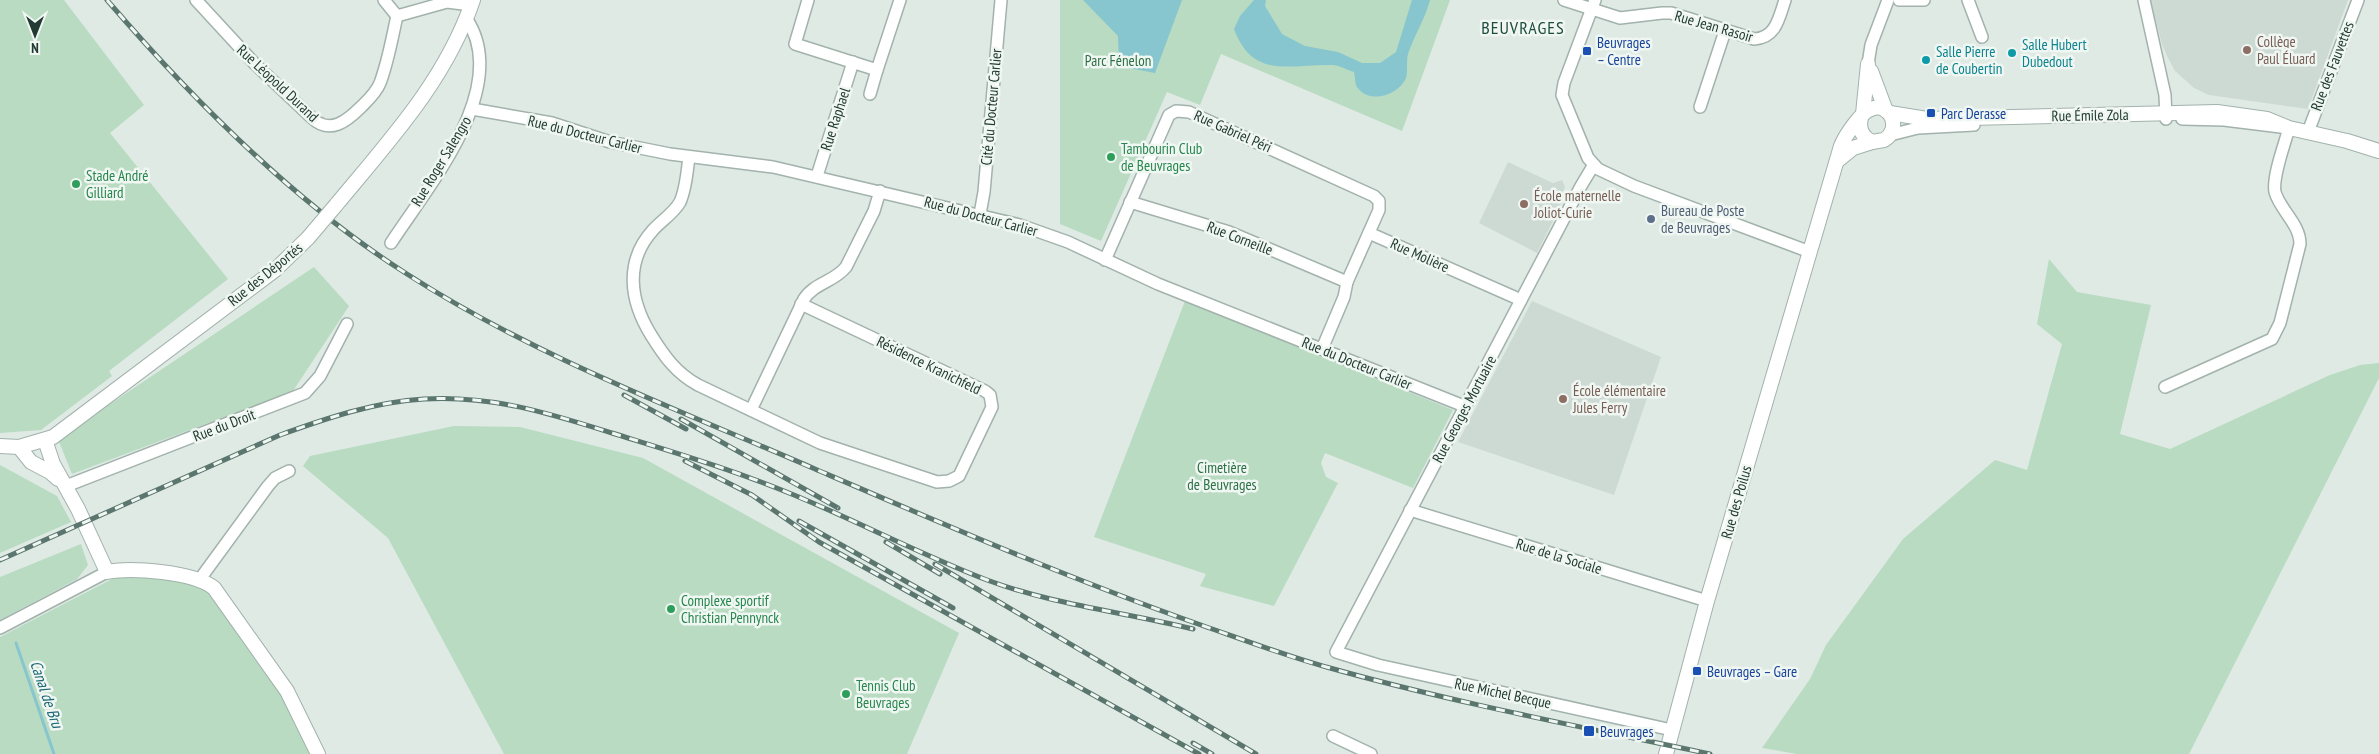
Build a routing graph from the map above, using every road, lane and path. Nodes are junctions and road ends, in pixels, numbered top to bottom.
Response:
1 (196, 0) edge
2 (384, 0) edge
3 (808, 0) edge
4 (900, 0) edge
5 (1000, 0) edge
6 (1564, 0) edge
7 (1785, 0) edge
8 (1888, 0) edge
9 (1899, 0) edge
10 (1924, 0) edge
11 (1968, 0) edge
12 (2144, 0) edge
13 (2358, 0) edge
14 (1593, 5) edge
15 (470, 8) edge
16 (397, 16) junction
17 (1725, 31) junction
18 (1982, 37) dead end
19 (853, 62) junction
20 (1868, 64) junction
21 (877, 70) junction
22 (870, 94) dead end
23 (1700, 107) dead end
24 (472, 109) junction
25 (1888, 112) junction
26 (1862, 116) junction
27 (2166, 116) junction
28 (2024, 120) junction
29 (2289, 128) junction
30 (2308, 132) junction
31 (1890, 135) junction
32 (1872, 142) junction
33 (2379, 151) edge
34 (689, 157) junction
35 (1837, 161) junction
36 (1593, 166) junction
37 (817, 176) junction
38 (880, 190) junction
39 (1130, 202) junction
40 (980, 214) junction
41 (1369, 233) junction
42 (391, 243) dead end
43 (1810, 252) junction
44 (1106, 260) junction
45 (1347, 282) junction
46 (1522, 300) junction
47 (801, 304) junction
48 (347, 324) dead end
49 (1322, 349) junction
50 (2166, 387) dead end
51 (1464, 406) junction
52 (751, 410) junction
53 (45, 440) junction
54 (2, 446) edge
55 (19, 447) junction
56 (289, 471) dead end
57 (66, 486) junction
58 (1410, 510) junction
59 (107, 572) junction
60 (200, 579) junction
61 (1707, 601) junction
62 (0, 628) edge
63 (1336, 652) joint
64 (1672, 730) junction
65 (1333, 736) dead end
66 (318, 754) edge
67 (1371, 754) edge
68 (1666, 754) edge

1 - 16 street, Rue Léopold Durand
2 - 16 street
3 - 19 street
4 - 21 street
5 - 40 street, Cité du Docteur Carlier
6 - 14 street, Rue Jean Rasoir
7 - 17 street, Rue Jean Rasoir
8 - 20 street
9 - 10 street
11 - 18 street
12 - 27 street
13 - 30 street, Rue des Fauvettes
14 - 17 street, Rue Jean Rasoir
14 - 36 street
15 - 16 street
15 - 24 street, Rue Roger Salengro
15 - 53 street, Rue des Déportés, bridge
17 - 23 street
19 - 21 street
19 - 37 street, Rue Raphael
20 - 25 street
20 - 26 street
21 - 22 street
24 - 34 street, Rue du Docteur Carlier
24 - 42 street, Rue Roger Salengro
25 - 26 street
25 - 28 street, Rue Émile Zola
25 - 31 street
26 - 32 street
26 - 35 street, Rue des Poilus
27 - 28 street, Rue Émile Zola
27 - 29 street, Rue Émile Zola
28 - 31 street, Rue Émile Zola
29 - 30 street, Rue Émile Zola
29 - 50 street
30 - 33 street, Rue Émile Zola
31 - 32 street
32 - 35 street
34 - 37 street, Rue du Docteur Carlier
34 - 52 street, Résidence Kranichfeld
35 - 43 street, Rue des Poilus
36 - 43 street
36 - 46 street, Rue Georges Mortuaire
37 - 38 street, Rue du Docteur Carlier
38 - 40 street, Rue du Docteur Carlier
38 - 47 street
39 - 41 street, Rue Gabriel Péri
39 - 44 street, Rue Gabriel Péri
39 - 45 street, Rue Corneille
40 - 44 street, Rue du Docteur Carlier
41 - 45 street
41 - 46 street, Rue Molière
43 - 61 street, Rue des Poilus
44 - 49 street, Rue du Docteur Carlier
45 - 49 street
46 - 51 street, Rue Georges Mortuaire
47 - 52 street
47 - 52 street, Résidence Kranichfeld
48 - 57 street, Rue du Droit
49 - 51 street, Rue du Docteur Carlier
51 - 58 street, Rue Georges Mortuaire
53 - 55 street, Rue des Déportés
53 - 57 street
54 - 55 street, Rue des Déportés
55 - 57 street
56 - 60 street
57 - 59 street
58 - 61 street, Rue de la Sociale
58 - 63 street, Rue Georges Mortuaire
59 - 60 street
59 - 62 street
60 - 66 street
61 - 64 street, Rue des Poilus
63 - 64 street, Rue Michel Becque
64 - 68 street, Rue des Poilus
65 - 67 street

